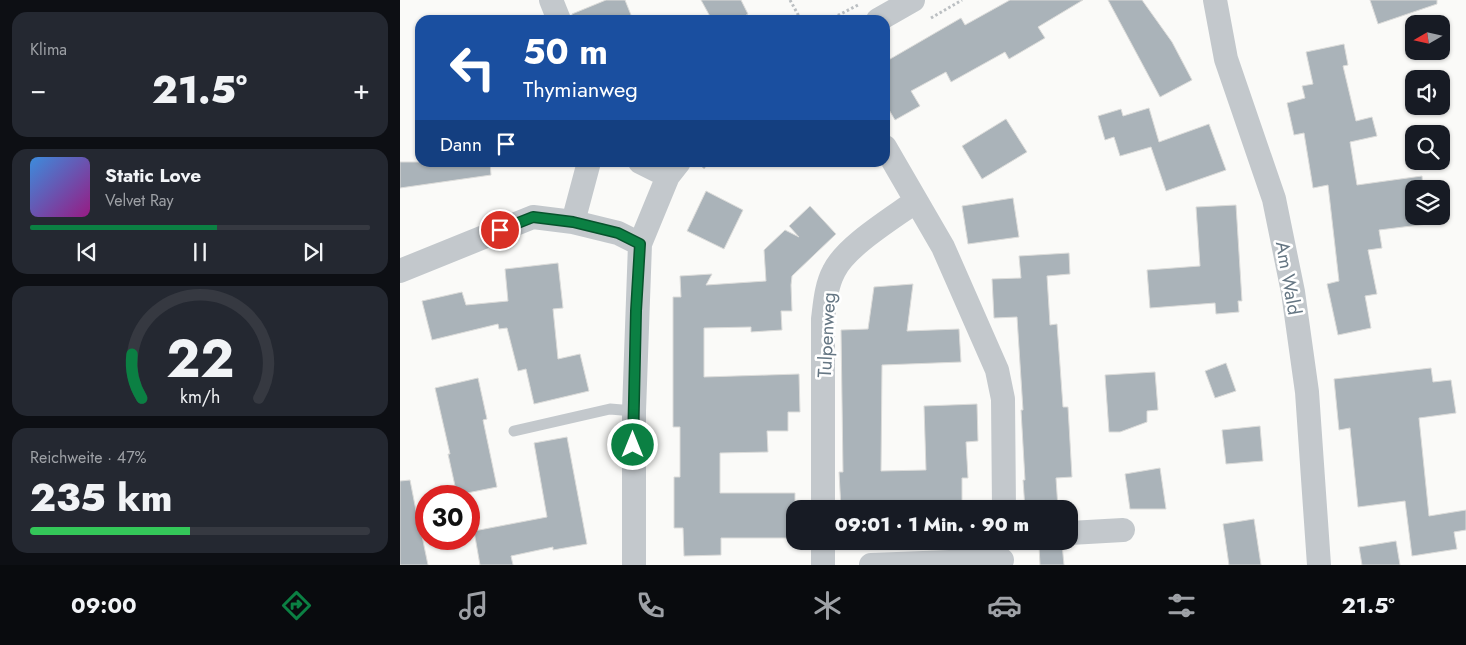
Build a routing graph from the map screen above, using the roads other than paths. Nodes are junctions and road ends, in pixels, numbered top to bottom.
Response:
1 (551, 0) edge
2 (913, 0) edge
3 (1215, 0) edge
4 (557, 15) edge
5 (887, 15) edge
6 (890, 156) edge
7 (588, 167) edge
8 (674, 169) edge
9 (916, 201) junction
10 (573, 222) junction
11 (640, 244) junction
12 (400, 271) edge
13 (634, 411) junction
14 (514, 431) dead end
15 (823, 500) edge
16 (1004, 500) edge
17 (1123, 530) dead end
18 (1078, 533) edge
19 (823, 550) edge
20 (1003, 555) edge
21 (634, 565) edge
22 (823, 565) edge
23 (871, 565) edge
24 (1319, 565) edge

1 - 4 street
2 - 5 street
3 - 24 street, Am Wald
6 - 9 street
7 - 10 street
8 - 11 street
9 - 15 street, Tulpenweg
9 - 16 street
10 - 11 street
10 - 12 street
11 - 13 street
13 - 14 lane
13 - 21 street
17 - 18 street
19 - 22 street
20 - 23 street

